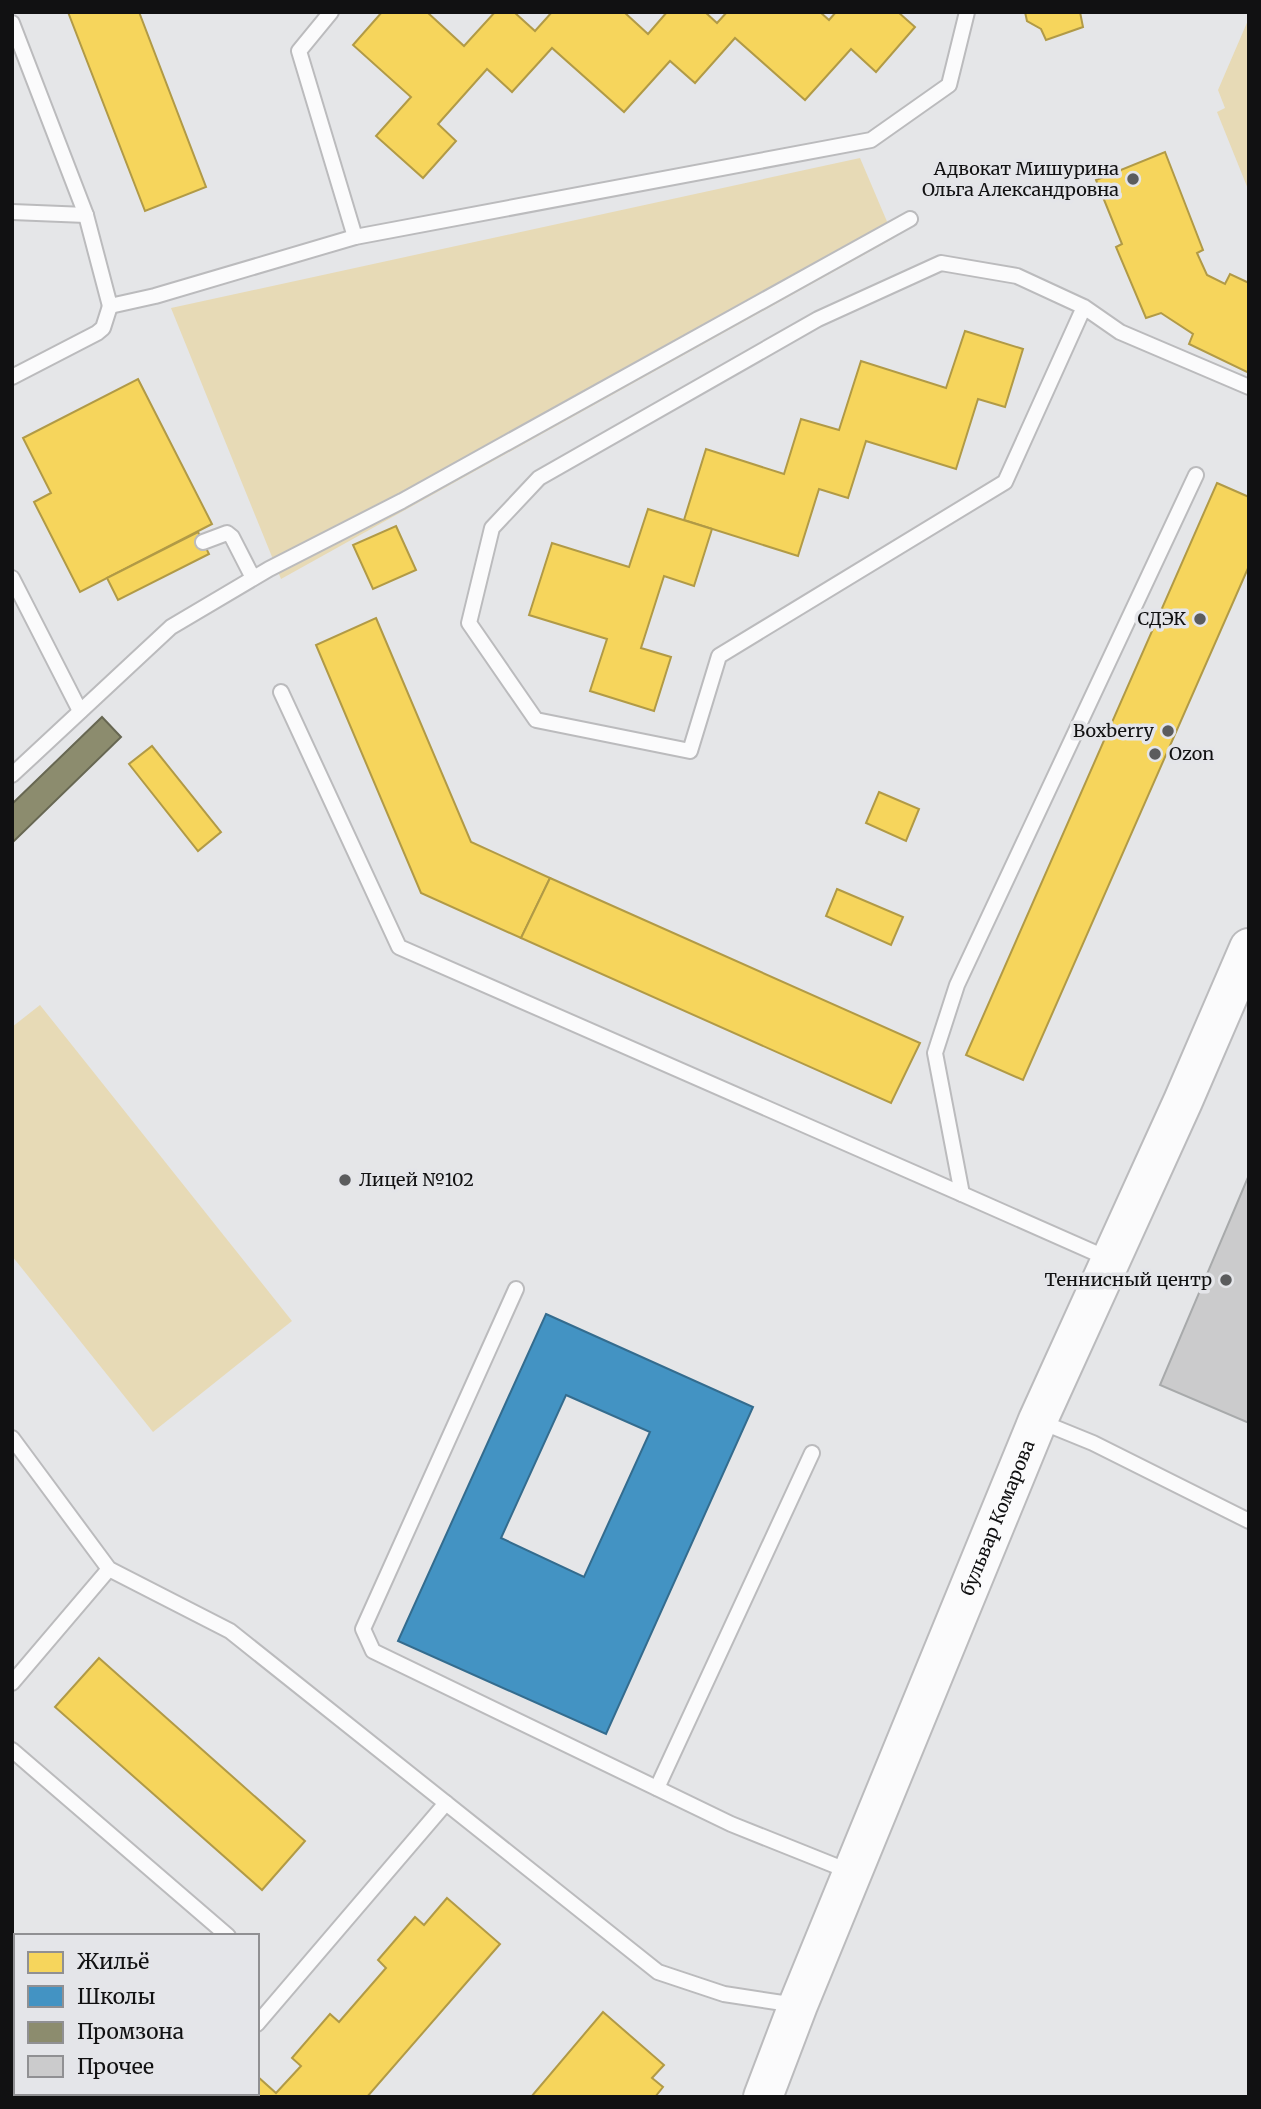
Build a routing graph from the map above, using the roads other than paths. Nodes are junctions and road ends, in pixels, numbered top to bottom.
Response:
1 (331, 12) edge
2 (967, 12) edge
3 (12, 23) edge
4 (12, 212) edge
5 (86, 215) junction
6 (910, 219) dead end
7 (355, 236) junction
8 (110, 306) junction
9 (1084, 307) junction
10 (12, 377) edge
11 (1249, 387) edge
12 (1196, 475) dead end
13 (203, 542) dead end
14 (12, 578) edge
15 (253, 578) junction
16 (281, 692) dead end
17 (80, 711) junction
18 (12, 775) edge
19 (1249, 948) edge
20 (962, 1194) junction
21 (1110, 1259) junction
22 (516, 1289) dead end
23 (1038, 1420) junction
24 (12, 1438) edge
25 (812, 1453) dead end
26 (1249, 1521) edge
27 (109, 1569) junction
28 (12, 1684) edge
29 (12, 1750) edge
30 (657, 1788) junction
31 (446, 1803) junction
32 (852, 1872) junction
33 (226, 1934) edge
34 (797, 2005) junction
35 (259, 2018) edge
36 (763, 2097) edge

1 - 7 lane
2 - 7 lane
3 - 5 lane
4 - 5 lane
5 - 8 lane
6 - 15 lane
7 - 8 lane
8 - 10 lane
9 - 9 lane
9 - 11 lane
12 - 20 lane
13 - 15 lane
14 - 17 lane
15 - 17 lane
16 - 20 lane
17 - 18 lane
19 - 21 street, бульвар Комарова
20 - 21 lane
21 - 23 street, бульвар Комарова
22 - 30 lane
23 - 26 lane
23 - 32 street, бульвар Комарова
24 - 27 lane
25 - 30 lane
27 - 28 lane
27 - 31 lane
29 - 33 lane
30 - 32 lane
31 - 34 lane
31 - 35 lane
32 - 34 street, бульвар Комарова
34 - 36 street, бульвар Комарова

